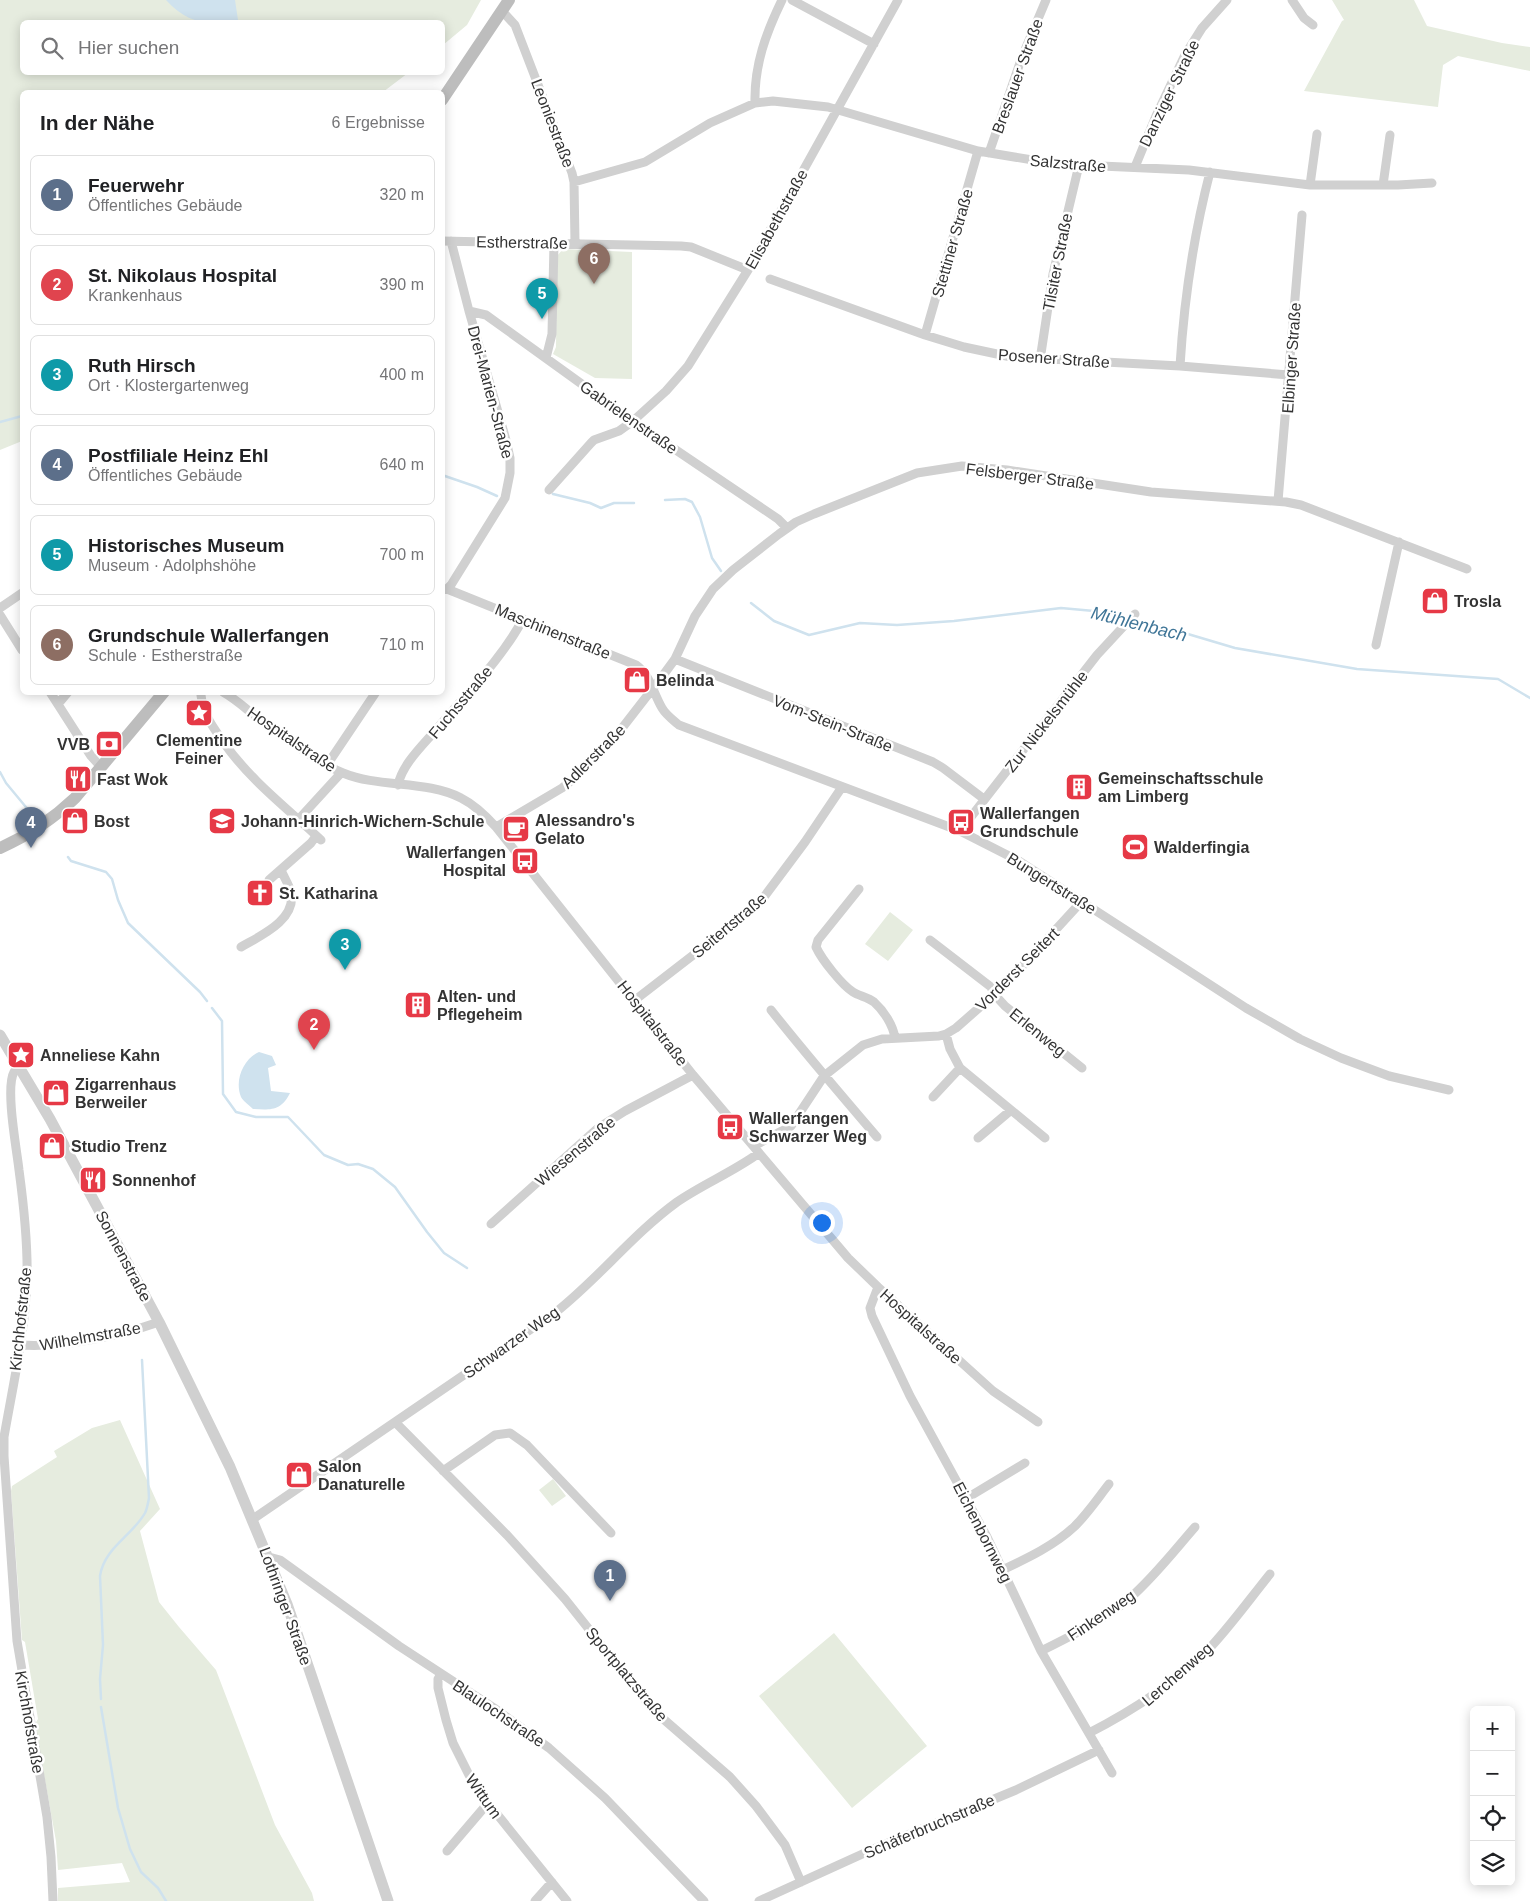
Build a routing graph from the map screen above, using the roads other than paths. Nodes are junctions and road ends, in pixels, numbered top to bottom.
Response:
1 (782, 0) edge
2 (792, 0) edge
3 (898, 0) edge
4 (1046, 0) edge
5 (1228, 0) edge
6 (1292, 0) edge
7 (506, 5) edge
8 (1313, 25) dead end
9 (874, 44) junction
10 (445, 96) edge
11 (755, 103) junction
12 (837, 110) junction
13 (1317, 134) dead end
14 (1390, 135) dead end
15 (978, 151) junction
16 (989, 153) junction
17 (1079, 166) junction
18 (1135, 167) junction
19 (1210, 172) junction
20 (574, 182) junction
21 (1432, 183) dead end
22 (1307, 185) junction
23 (1383, 185) junction
24 (1302, 215) dead end
25 (447, 241) edge
26 (554, 243) junction
27 (574, 243) junction
28 (748, 270) junction
29 (770, 278) dead end
30 (469, 311) junction
31 (925, 335) junction
32 (546, 358) junction
33 (1040, 360) junction
34 (1180, 366) junction
35 (1289, 375) junction
36 (632, 421) junction
37 (549, 490) dead end
38 (1278, 501) junction
39 (787, 528) junction
40 (1399, 542) junction
41 (1467, 569) dead end
42 (445, 589) edge
43 (20, 594) edge
44 (0, 608) edge
45 (1135, 614) dead end
46 (0, 615) edge
47 (523, 619) junction
48 (1376, 646) dead end
49 (20, 647) edge
50 (675, 659) junction
51 (654, 689) junction
52 (52, 695) edge
53 (66, 695) edge
54 (161, 695) edge
55 (229, 695) edge
56 (374, 695) edge
57 (201, 696) dead end
58 (58, 704) junction
59 (327, 765) junction
60 (101, 767) junction
61 (341, 773) junction
62 (398, 785) junction
63 (842, 787) junction
64 (984, 799) junction
65 (298, 820) junction
66 (496, 827) junction
67 (960, 831) junction
68 (0, 848) edge
69 (281, 870) junction
70 (269, 880) dead end
71 (859, 889) dead end
72 (1082, 901) junction
73 (930, 940) dead end
74 (241, 947) dead end
75 (994, 994) junction
76 (635, 1000) junction
77 (771, 1010) dead end
78 (946, 1034) junction
79 (0, 1035) edge
80 (895, 1038) junction
81 (19, 1067) junction
82 (960, 1068) junction
83 (1082, 1068) dead end
84 (694, 1075) junction
85 (824, 1076) junction
86 (1449, 1090) dead end
87 (932, 1097) dead end
88 (1010, 1111) junction
89 (877, 1137) dead end
90 (978, 1138) dead end
91 (1045, 1138) dead end
92 (756, 1150) junction
93 (492, 1224) dead end
94 (878, 1287) junction
95 (159, 1322) junction
96 (20, 1345) junction
97 (395, 1422) junction
98 (1038, 1422) dead end
99 (1025, 1463) dead end
100 (443, 1471) junction
101 (1109, 1484) dead end
102 (967, 1498) junction
103 (253, 1518) junction
104 (1195, 1527) dead end
105 (611, 1533) dead end
106 (269, 1557) junction
107 (1002, 1570) junction
108 (1270, 1574) dead end
109 (1041, 1651) junction
110 (441, 1674) junction
111 (1089, 1733) junction
112 (1099, 1750) junction
113 (1112, 1773) dead end
114 (488, 1803) junction
115 (448, 1851) dead end
116 (552, 1882) junction
117 (801, 1882) junction
118 (52, 1901) edge
119 (388, 1901) edge
120 (535, 1901) edge
121 (567, 1901) edge
122 (704, 1901) edge
123 (759, 1901) edge

1 - 11 street
2 - 9 street
3 - 9 street, Elisabethstraße
4 - 16 street, Breslauer Straße
5 - 18 street, Danziger Straße
6 - 8 street
7 - 10 main road
7 - 20 street, Leoniestraße
9 - 12 street, Elisabethstraße
11 - 12 street, Salzstraße
11 - 20 street
12 - 15 street, Salzstraße
12 - 28 street, Elisabethstraße
13 - 22 street
14 - 23 street
15 - 16 street, Salzstraße
15 - 31 street, Stettiner Straße
16 - 17 street, Salzstraße
17 - 18 street, Salzstraße
17 - 33 street, Tilsiter Straße
18 - 19 street, Salzstraße
19 - 22 street, Salzstraße
19 - 34 street
20 - 27 street, Leoniestraße
21 - 23 street, Salzstraße
22 - 23 street, Salzstraße
24 - 35 street, Elbinger Straße
25 - 26 street, Estherstraße
25 - 30 street, Drei-Marien-Straße
26 - 27 street, Estherstraße
26 - 32 street
27 - 28 street, Estherstraße
28 - 36 street, Elisabethstraße
29 - 31 street, Posener Straße
30 - 32 street, Gabrielenstraße
30 - 42 street, Drei-Marien-Straße
31 - 33 street, Posener Straße
32 - 36 street, Gabrielenstraße
33 - 34 street, Posener Straße
34 - 35 street, Posener Straße
35 - 38 street, Elbinger Straße
36 - 37 street, Elisabethstraße
36 - 39 street, Gabrielenstraße
38 - 39 street, Felsberger Straße
38 - 40 street, Felsberger Straße
39 - 50 street, Felsberger Straße
40 - 41 street, Felsberger Straße
40 - 48 street
42 - 47 street, Maschinenstraße
43 - 44 street
45 - 64 street, Zur Nickelsmühle
46 - 49 street
47 - 51 street, Maschinenstraße
47 - 62 street, Fuchsstraße
50 - 51 street, Felsberger Straße
50 - 64 street, Vom-Stein-Straße
51 - 63 street, Bungertstraße
51 - 66 street, Adlerstraße
52 - 58 street
53 - 58 street
54 - 60 main road
55 - 59 street, Hospitalstraße
56 - 59 street
57 - 65 street
58 - 60 street
59 - 61 street, Hospitalstraße
60 - 68 main road
61 - 62 street, Hospitalstraße
61 - 65 street
62 - 66 street, Hospitalstraße
63 - 67 street, Bungertstraße
63 - 76 street, Seitertstraße
64 - 67 street, Zur Nickelsmühle
65 - 69 street
66 - 76 street, Hospitalstraße
67 - 72 street, Bungertstraße
69 - 70 street
69 - 74 street
71 - 80 street
72 - 75 street, Vorderst Seitert
72 - 86 street, Bungertstraße
73 - 75 street, Erlenweg
75 - 78 street, Vorderst Seitert
75 - 83 street, Erlenweg
76 - 84 street, Hospitalstraße
77 - 85 street
78 - 80 street
78 - 82 street
79 - 81 street, Sonnenstraße
80 - 85 street
81 - 95 street, Sonnenstraße
81 - 96 street, Kirchhofstraße
82 - 87 street
82 - 88 street
84 - 92 street, Hospitalstraße
84 - 93 street, Wiesenstraße
85 - 89 street
85 - 92 street
88 - 90 street
88 - 91 street
92 - 94 street, Hospitalstraße
92 - 97 street, Schwarzer Weg
94 - 98 street, Hospitalstraße
94 - 102 street, Eichenbornweg
95 - 96 street, Wilhelmstraße
95 - 103 street, Lothringer Straße
96 - 118 street, Kirchhofstraße
97 - 100 street, Sportplatzstraße
97 - 103 street, Schwarzer Weg
99 - 102 street
100 - 105 street
100 - 117 street, Sportplatzstraße
101 - 107 street
102 - 107 street, Eichenbornweg
103 - 106 street, Lothringer Straße
104 - 109 street, Finkenweg
106 - 110 street, Blaulochstraße
106 - 119 street, Lothringer Straße
107 - 109 street, Eichenbornweg
108 - 111 street, Lerchenweg
109 - 111 street, Eichenbornweg
110 - 114 street, Wittum
110 - 122 street, Blaulochstraße
111 - 112 street, Eichenbornweg
112 - 113 street, Eichenbornweg
112 - 117 street, Schäferbruchstraße
114 - 115 street
114 - 116 street, Wittum
116 - 120 street
116 - 121 street, Wittum
117 - 123 street, Schäferbruchstraße

